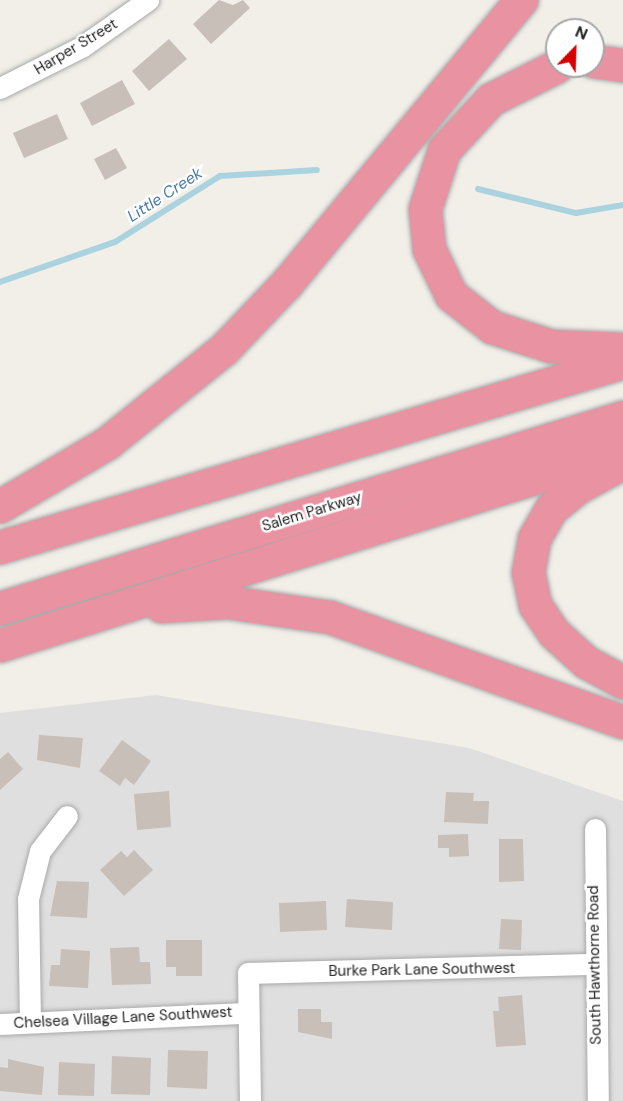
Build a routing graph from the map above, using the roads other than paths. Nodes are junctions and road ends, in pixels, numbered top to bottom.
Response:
1 (147, 0) edge
2 (521, 0) edge
3 (605, 63) edge
4 (623, 65) edge
5 (545, 72) edge
6 (0, 88) edge
7 (623, 349) edge
8 (623, 362) edge
9 (623, 417) edge
10 (623, 450) edge
11 (623, 463) edge
12 (0, 506) edge
13 (0, 547) edge
14 (0, 608) edge
15 (108, 612) junction
16 (0, 645) edge
17 (623, 682) edge
18 (623, 722) edge
19 (67, 816) dead end
20 (596, 829) dead end
21 (596, 964) junction
22 (246, 1013) junction
23 (30, 1022) junction
24 (0, 1024) edge
25 (250, 1101) edge
26 (598, 1101) edge

1 - 6 street, Harper Street
2 - 12 highway
3 - 4 highway
5 - 7 highway
8 - 13 highway
9 - 14 highway, Salem Parkway
10 - 15 highway
11 - 17 highway
15 - 16 highway
15 - 18 highway
19 - 23 street
20 - 21 street, South Hawthorne Road
21 - 22 street, Burke Park Lane Southwest
21 - 26 street, South Hawthorne Road
22 - 23 street, Chelsea Village Lane Southwest
22 - 25 street
23 - 24 street, Chelsea Village Lane Southwest

